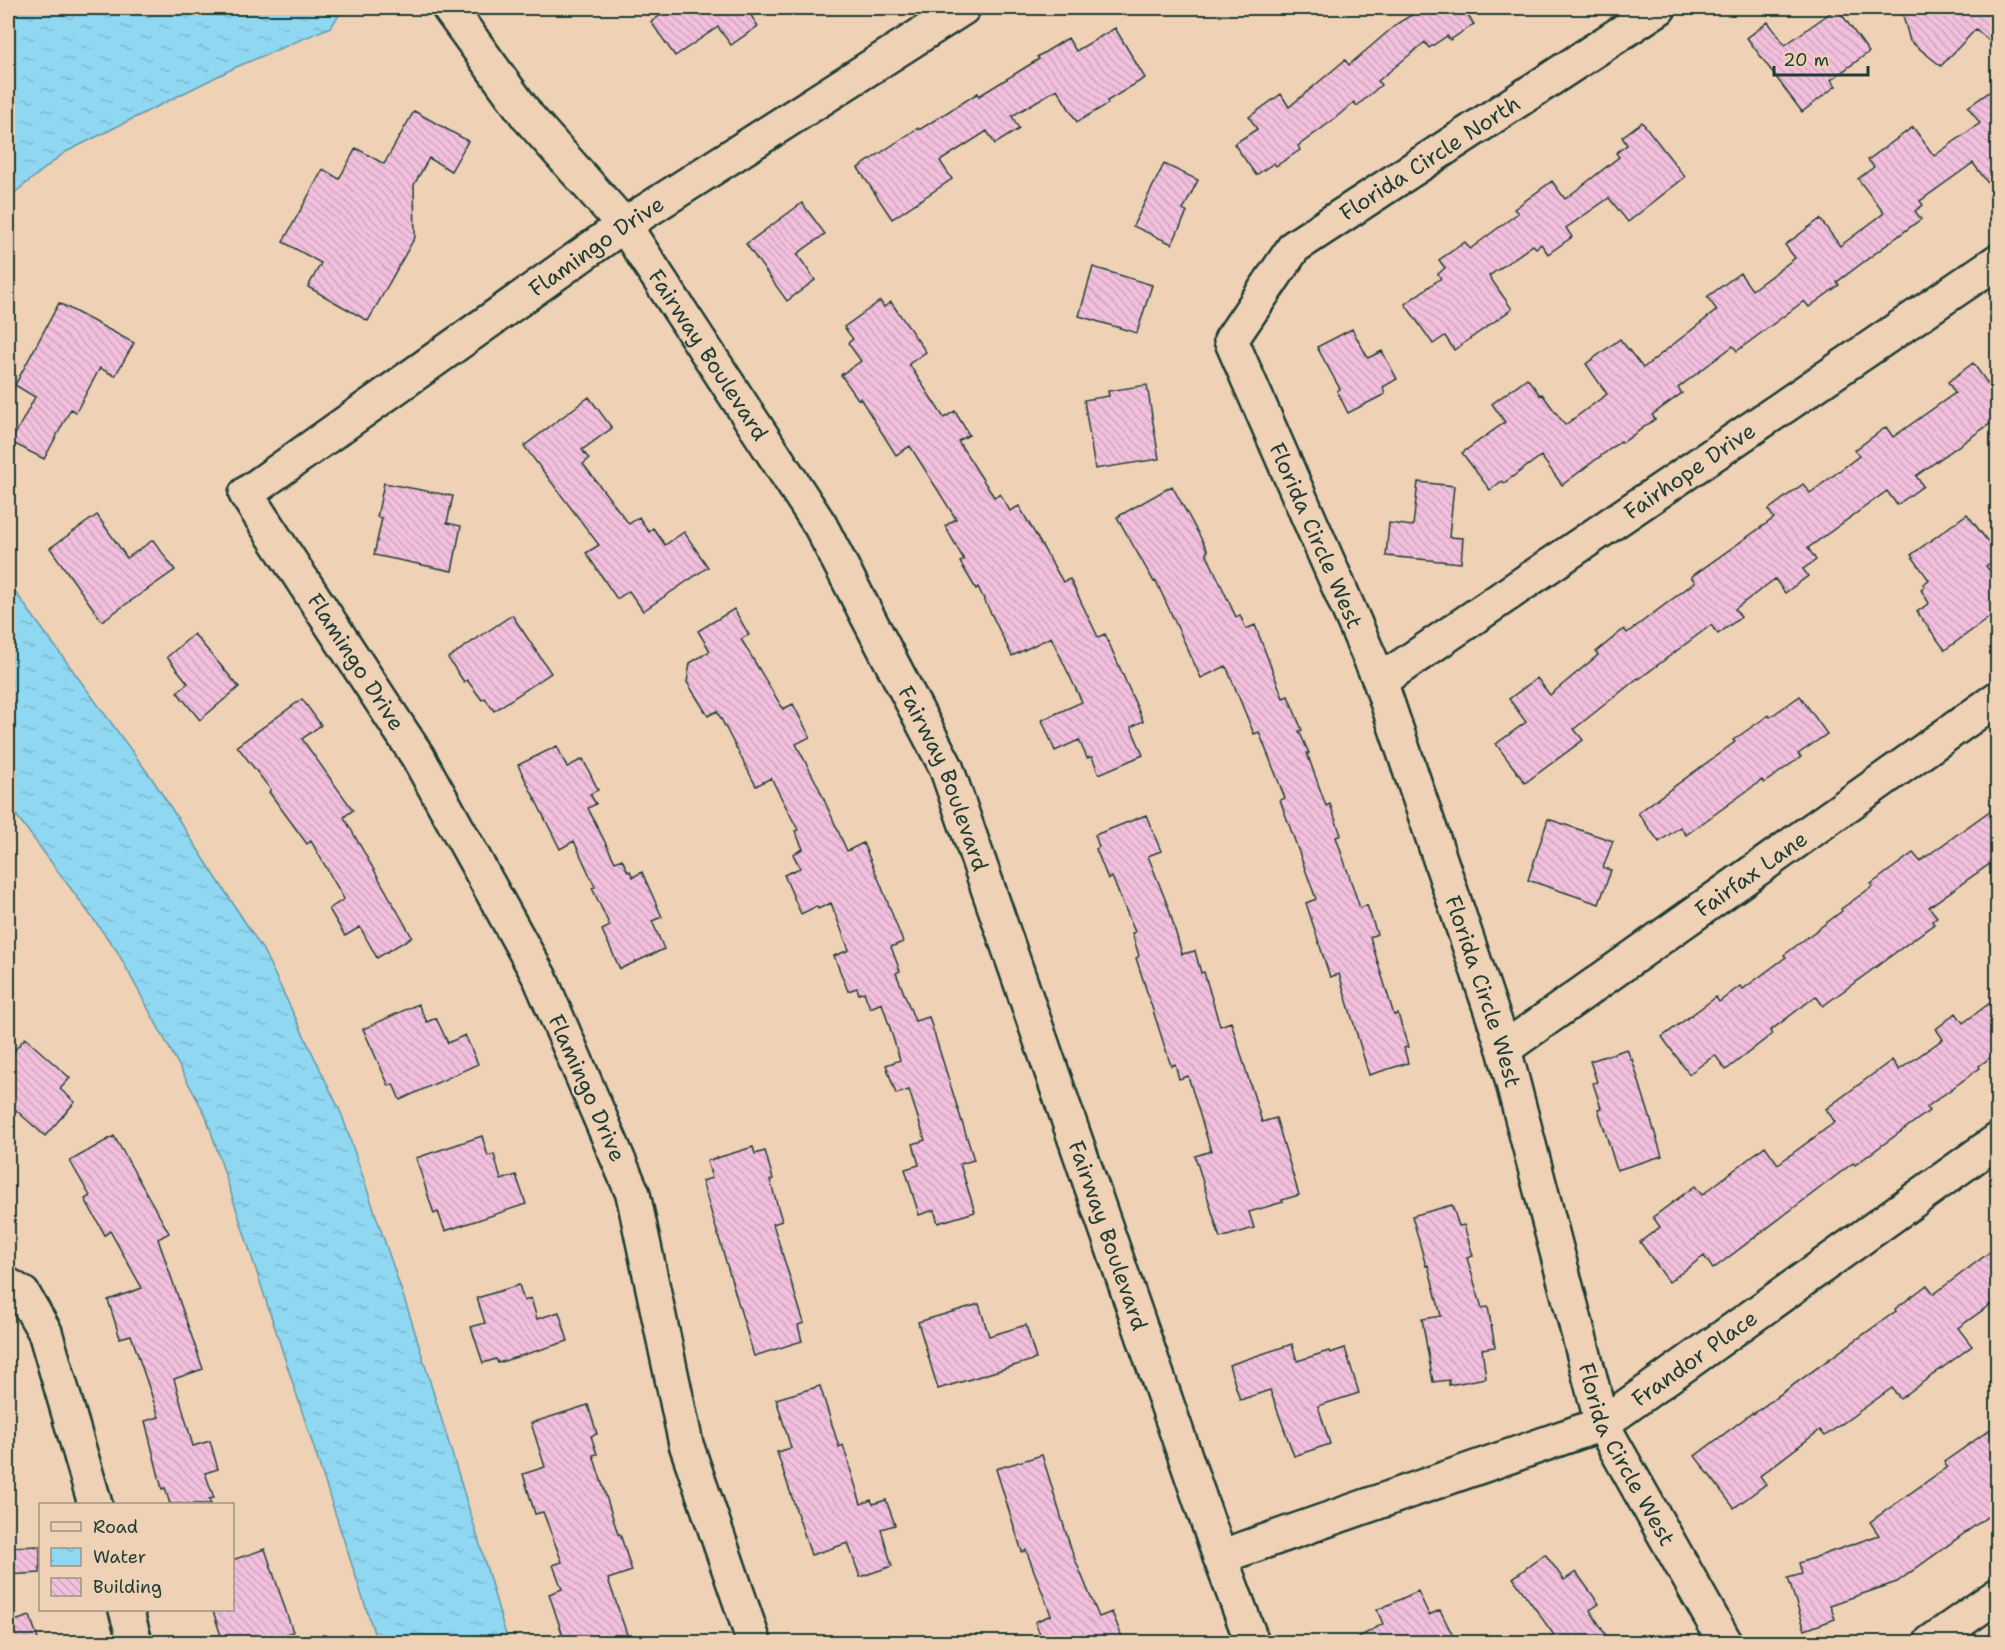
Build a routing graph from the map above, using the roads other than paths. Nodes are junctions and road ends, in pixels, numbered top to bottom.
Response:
1 (449, 8) edge
2 (963, 8) edge
3 (1659, 8) edge
4 (624, 225) junction
5 (1998, 261) edge
6 (1232, 340) joint
7 (1380, 681) junction
8 (1998, 698) edge
9 (1504, 1049) junction
10 (1998, 1140) edge
11 (8, 1285) edge
12 (1602, 1424) junction
13 (95, 1503) edge
14 (1220, 1557) junction
15 (1998, 1595) edge
16 (126, 1611) edge
17 (135, 1642) edge
18 (754, 1642) edge
19 (1252, 1642) edge
20 (1725, 1642) edge
21 (1931, 1642) edge

1 - 4 street, Fairway Boulevard
2 - 4 street, Flamingo Drive
3 - 6 street, Florida Circle North
4 - 14 street, Fairway Boulevard
4 - 18 street, Flamingo Drive
5 - 7 street, Fairhope Drive
6 - 7 street, Florida Circle West
7 - 9 street, Florida Circle West
8 - 9 street, Fairfax Lane
9 - 12 street, Florida Circle West
10 - 12 street, Frandor Place
11 - 13 street
12 - 14 street, Frandor Place
12 - 20 street, Florida Circle West
14 - 19 street, Fairway Boulevard
15 - 21 street
16 - 17 street

